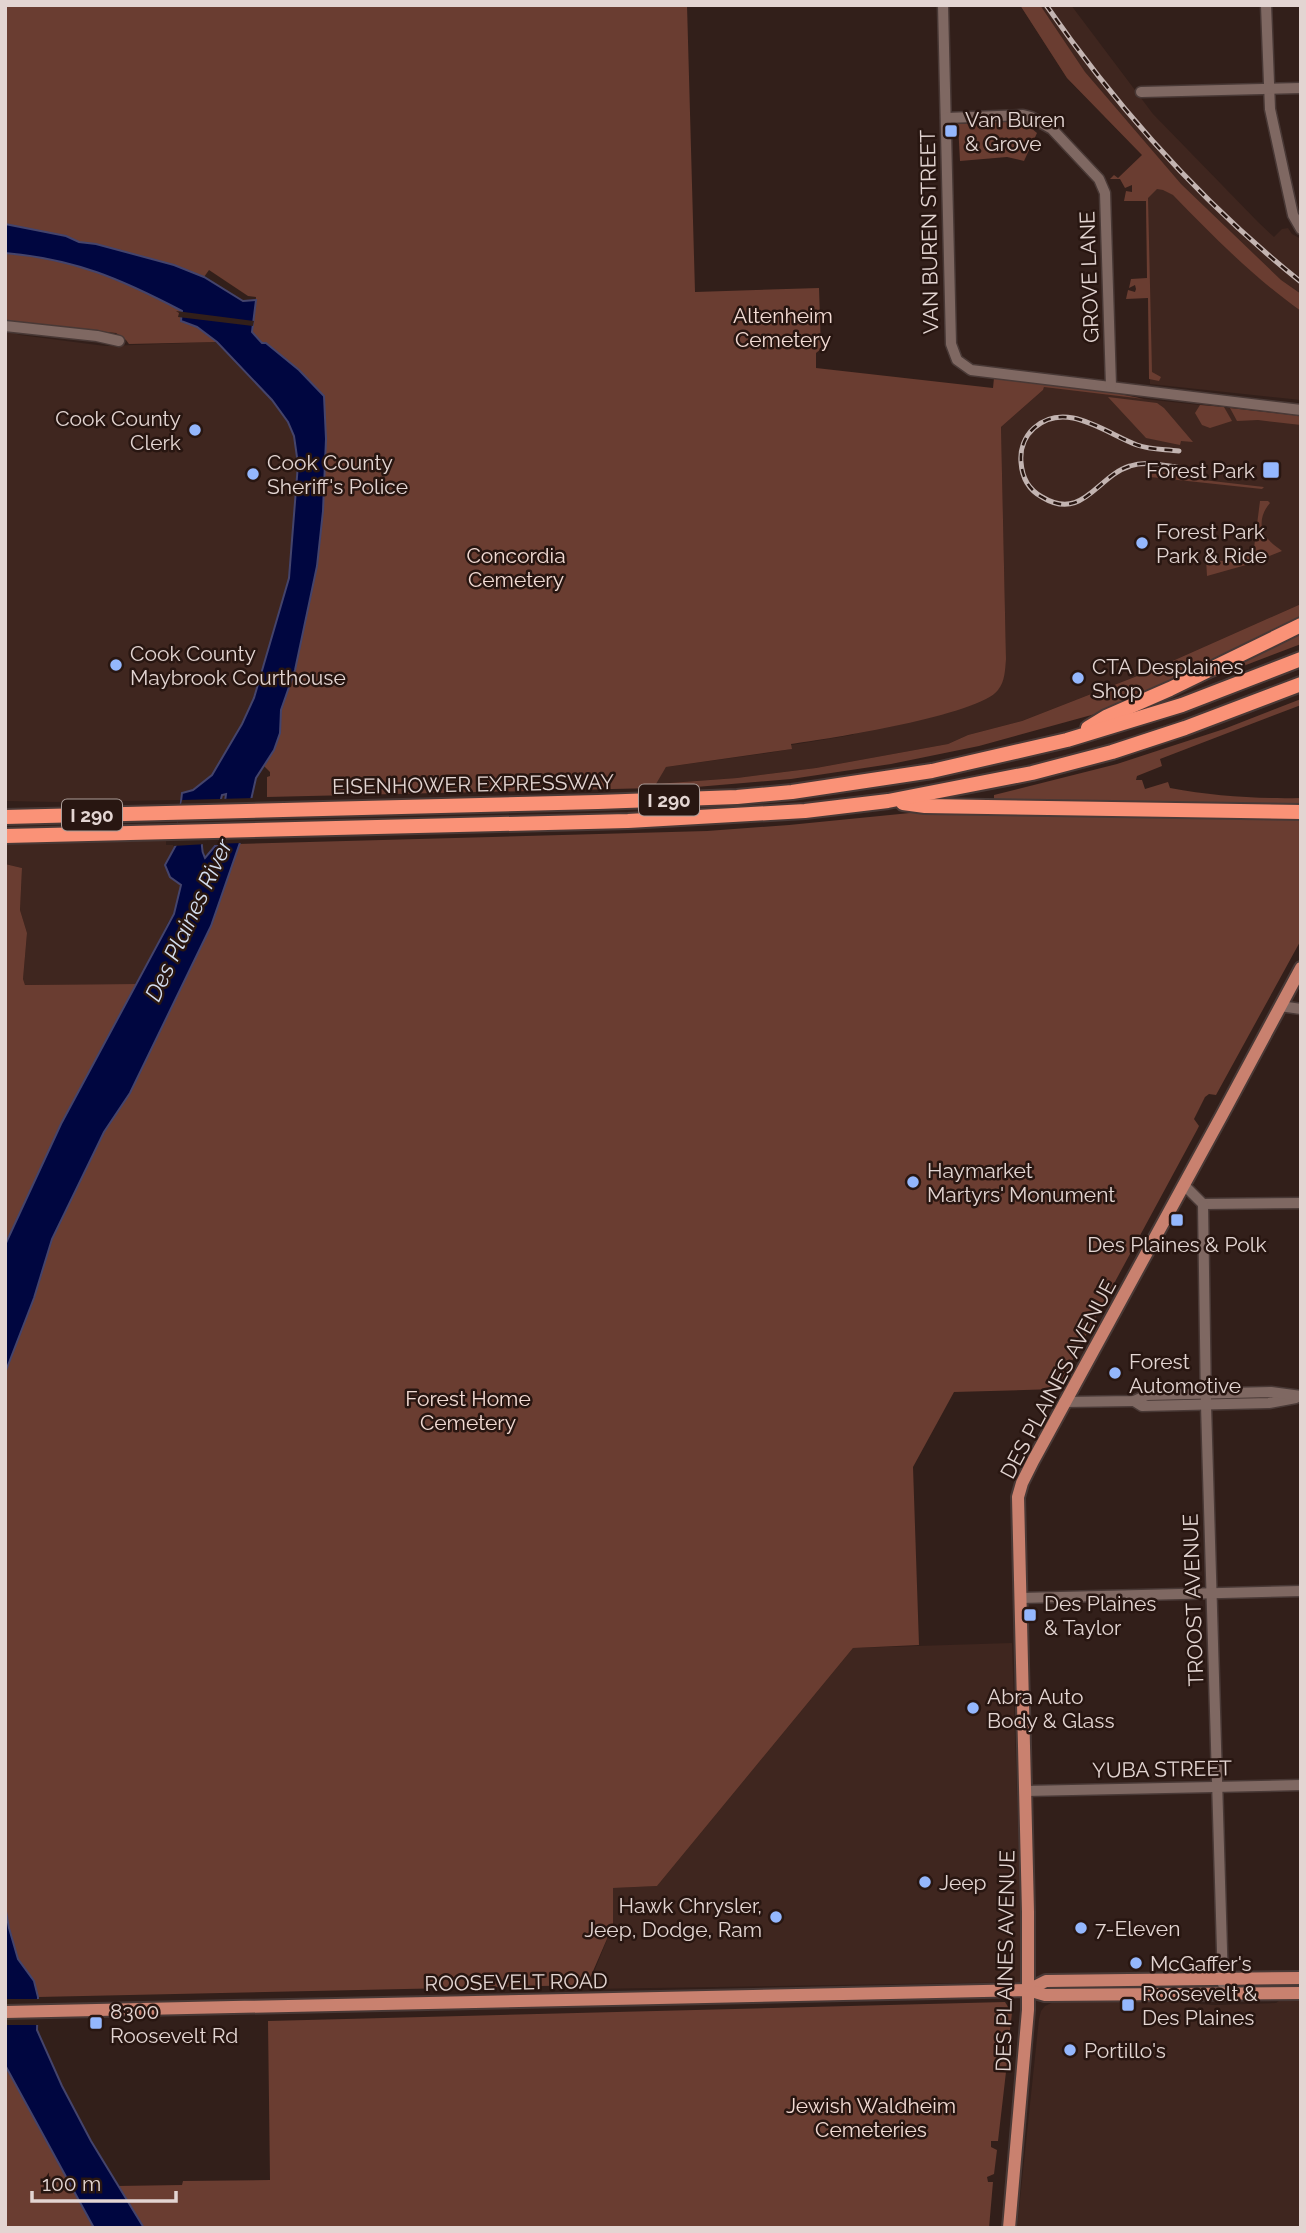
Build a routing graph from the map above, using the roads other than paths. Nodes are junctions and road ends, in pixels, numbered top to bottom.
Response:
1 (943, 5) edge
2 (1266, 5) edge
3 (1301, 88) edge
4 (1269, 89) junction
5 (1141, 92) dead end
6 (946, 118) junction
7 (1301, 229) edge
8 (5, 326) edge
9 (119, 341) dead end
10 (1111, 386) junction
11 (1301, 410) edge
12 (1301, 625) edge
13 (1301, 659) edge
14 (1301, 684) edge
15 (1067, 740) junction
16 (888, 801) junction
17 (1301, 812) edge
18 (5, 817) edge
19 (5, 836) edge
20 (1301, 968) edge
21 (1280, 1006) junction
22 (1301, 1009) edge
23 (1184, 1185) junction
24 (1301, 1203) edge
25 (1203, 1204) junction
26 (1206, 1393) junction
27 (1301, 1396) edge
28 (1134, 1401) junction
29 (1064, 1402) junction
30 (1206, 1405) junction
31 (1301, 1591) edge
32 (1212, 1593) junction
33 (1020, 1598) junction
34 (1301, 1785) edge
35 (1219, 1787) junction
36 (1025, 1791) junction
37 (1301, 1978) edge
38 (1222, 1980) junction
39 (1028, 1990) junction
40 (1301, 1993) edge
41 (1223, 1995) junction
42 (5, 2012) edge
43 (1009, 2228) edge

1 - 6 street, VAN BUREN STREET
2 - 4 street
3 - 4 street
4 - 5 street
4 - 7 street
6 - 10 street, GROVE LANE
6 - 10 street, VAN BUREN STREET
8 - 9 street
10 - 11 street, VAN BUREN STREET
12 - 15 highway
13 - 15 highway, EISENHOWER EXPRESSWAY / I 290
14 - 16 highway, EISENHOWER EXPRESSWAY / I 290
15 - 18 highway, EISENHOWER EXPRESSWAY / I 290
16 - 17 highway
16 - 19 highway, EISENHOWER EXPRESSWAY / I 290
20 - 21 main road, DES PLAINES AVENUE
21 - 22 street
21 - 23 main road, DES PLAINES AVENUE
23 - 25 street
23 - 29 main road, DES PLAINES AVENUE
24 - 25 street
25 - 26 street, TROOST AVENUE
26 - 27 street
26 - 28 street
26 - 30 street, TROOST AVENUE
27 - 30 street
28 - 29 street
28 - 30 street
29 - 33 main road, DES PLAINES AVENUE
30 - 32 street, TROOST AVENUE
31 - 32 street
32 - 33 street
32 - 35 street, TROOST AVENUE
33 - 36 main road, DES PLAINES AVENUE
34 - 35 street, YUBA STREET
35 - 36 street, YUBA STREET
35 - 38 street, TROOST AVENUE
36 - 39 main road, DES PLAINES AVENUE
37 - 38 main road, ROOSEVELT ROAD
38 - 39 main road, ROOSEVELT ROAD
38 - 41 street, TROOST AVENUE
39 - 41 main road, ROOSEVELT ROAD
39 - 42 main road, ROOSEVELT ROAD
39 - 43 main road, DES PLAINES AVENUE
40 - 41 main road, ROOSEVELT ROAD

